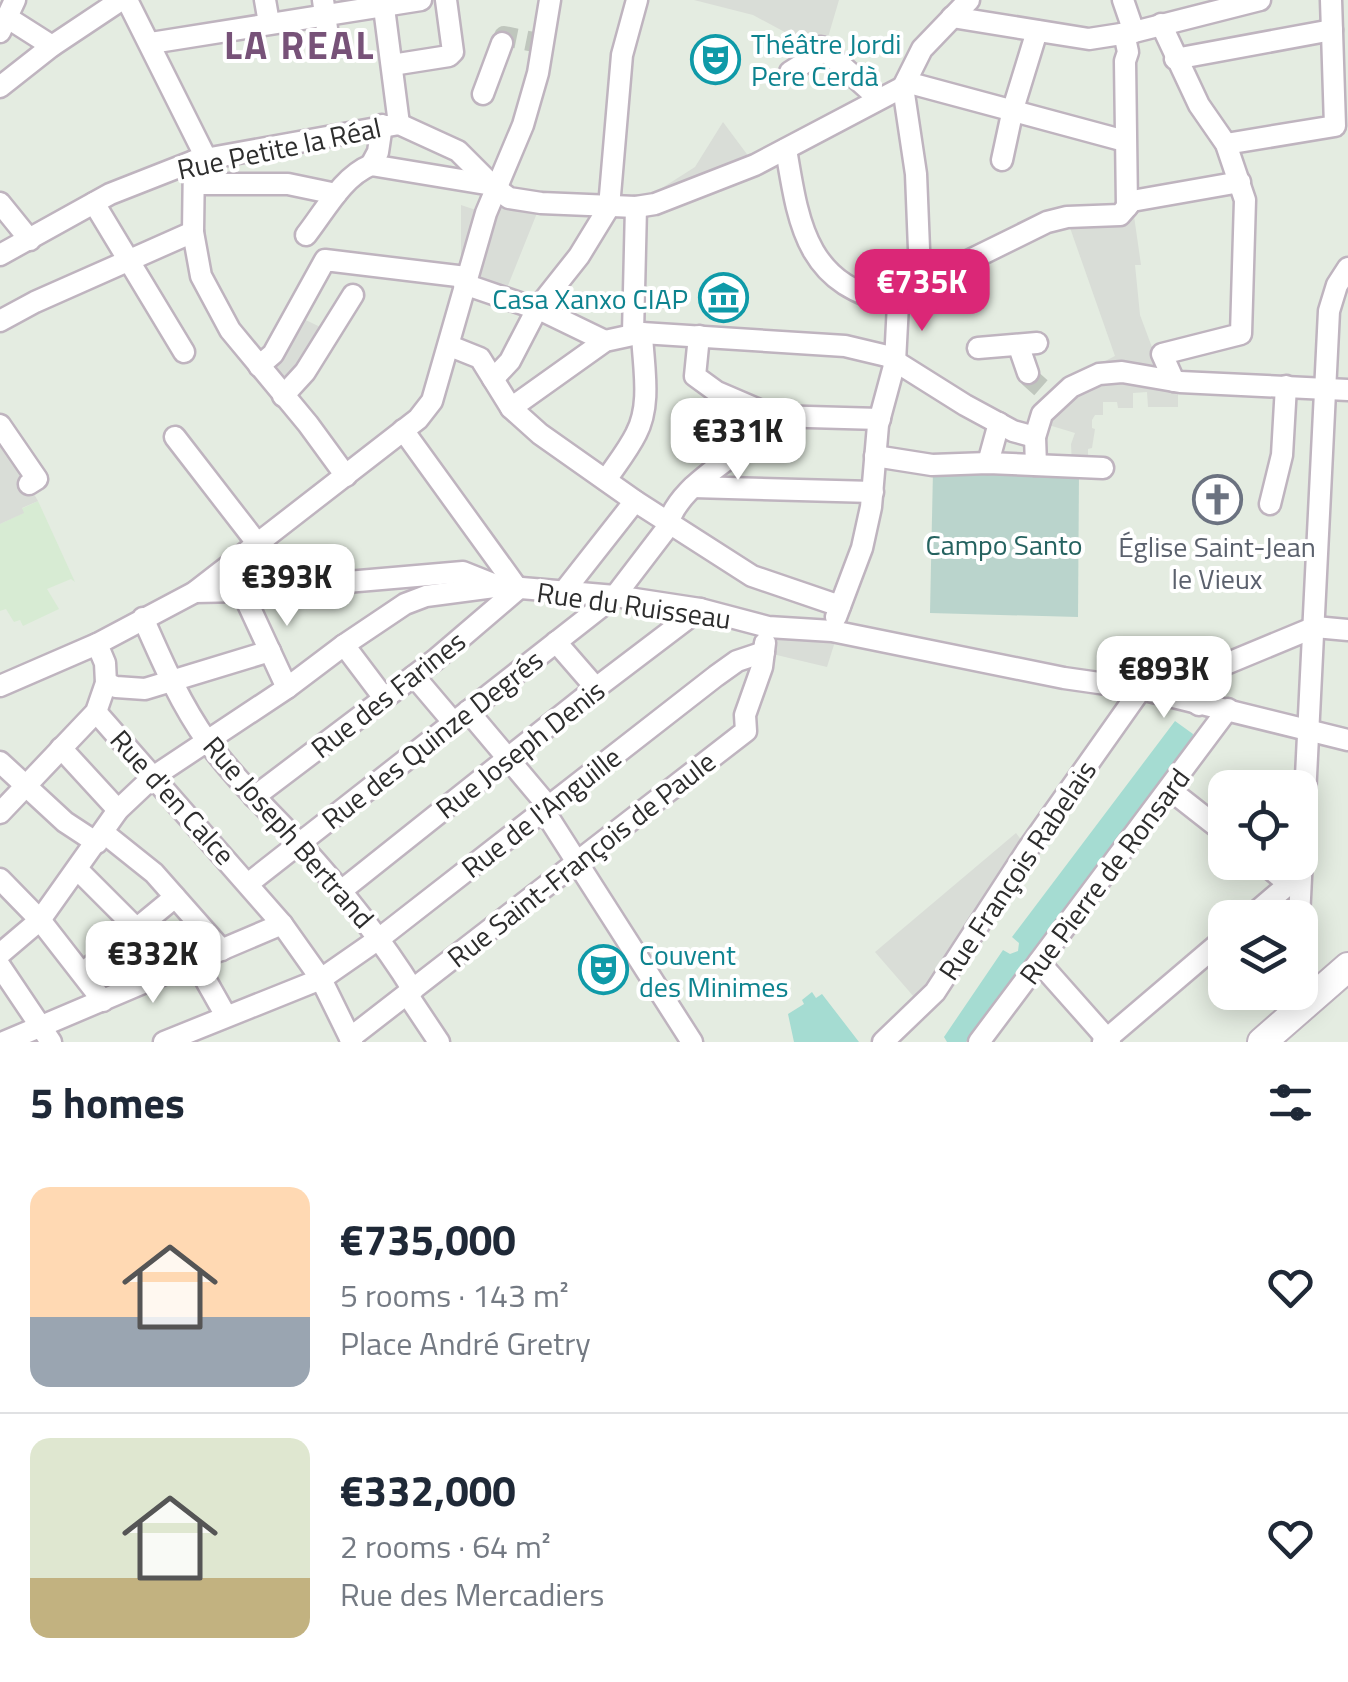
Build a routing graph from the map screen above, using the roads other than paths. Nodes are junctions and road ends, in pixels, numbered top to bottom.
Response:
1 (124, 0) edge
2 (264, 0) edge
3 (421, 0) edge
4 (446, 0) edge
5 (550, 0) edge
6 (636, 0) edge
7 (969, 0) edge
8 (1124, 0) edge
9 (1260, 0) edge
10 (1330, 0) edge
11 (383, 3) edge
12 (324, 8) edge
13 (8, 16) edge
14 (952, 17) junction
15 (268, 23) junction
16 (1161, 24) junction
17 (1332, 30) junction
18 (1038, 31) junction
19 (1129, 32) junction
20 (151, 43) junction
21 (328, 43) dead end
22 (502, 43) dead end
23 (52, 46) junction
24 (1175, 60) junction
25 (392, 65) junction
26 (790, 72) dead end
27 (904, 84) junction
28 (0, 87) edge
29 (484, 94) dead end
30 (878, 98) junction
31 (1013, 109) junction
32 (390, 124) junction
33 (1342, 126) edge
34 (1124, 140) junction
35 (1226, 144) junction
36 (786, 149) junction
37 (200, 159) junction
38 (1002, 160) dead end
39 (370, 165) junction
40 (1240, 182) junction
41 (194, 184) junction
42 (494, 187) junction
43 (336, 194) junction
44 (0, 203) edge
45 (94, 203) junction
46 (1129, 204) junction
47 (609, 207) junction
48 (636, 207) junction
49 (194, 232) junction
50 (306, 235) dead end
51 (30, 240) junction
52 (0, 255) edge
53 (128, 262) junction
54 (1348, 268) edge
55 (920, 274) junction
56 (465, 281) junction
57 (353, 295) dead end
58 (898, 304) junction
59 (538, 310) junction
60 (0, 321) edge
61 (637, 333) junction
62 (700, 336) junction
63 (605, 341) junction
64 (450, 346) junction
65 (978, 348) dead end
66 (184, 352) dead end
67 (895, 362) junction
68 (259, 366) junction
69 (1028, 373) tunnel mouth
70 (493, 380) junction
71 (1174, 382) junction
72 (1286, 386) junction
73 (1326, 389) junction
74 (1348, 390) edge
75 (283, 396) junction
76 (511, 408) junction
77 (773, 416) junction
78 (880, 420) junction
79 (999, 424) junction
80 (0, 425) edge
81 (403, 430) junction
82 (175, 437) dead end
83 (1036, 437) junction
84 (874, 456) junction
85 (988, 463) junction
86 (1036, 465) junction
87 (1102, 468) dead end
88 (346, 476) junction
89 (606, 480) junction
90 (33, 482) dead end
91 (693, 487) junction
92 (872, 492) junction
93 (635, 501) junction
94 (1270, 504) dead end
95 (668, 522) junction
96 (256, 543) junction
97 (508, 587) junction
98 (565, 590) junction
99 (195, 592) junction
100 (242, 592) junction
101 (616, 596) junction
102 (840, 606) junction
103 (700, 610) junction
104 (143, 618) junction
105 (768, 627) junction
106 (1315, 627) junction
107 (832, 630) junction
108 (1348, 630) edge
109 (556, 642) junction
110 (97, 644) junction
111 (344, 644) junction
112 (270, 651) junction
113 (764, 652) junction
114 (1198, 671) junction
115 (414, 676) junction
116 (171, 680) junction
117 (106, 683) junction
118 (0, 686) edge
119 (288, 688) junction
120 (596, 688) junction
121 (1141, 689) junction
122 (1192, 697) junction
123 (384, 698) junction
124 (1228, 708) junction
125 (96, 712) junction
126 (460, 717) junction
127 (1311, 731) junction
128 (1348, 740) edge
129 (207, 741) junction
130 (61, 748) junction
131 (507, 758) junction
132 (0, 762) edge
133 (152, 777) junction
134 (25, 786) junction
135 (1169, 789) junction
136 (254, 797) junction
137 (546, 808) junction
138 (118, 810) junction
139 (0, 813) edge
140 (1208, 820) edge
141 (101, 838) junction
142 (298, 842) junction
143 (579, 861) junction
144 (78, 870) junction
145 (0, 880) edge
146 (1295, 881) junction
147 (249, 882) junction
148 (342, 891) junction
149 (175, 896) junction
150 (1271, 900) edge
151 (1297, 900) edge
152 (40, 920) junction
153 (282, 924) junction
154 (135, 928) junction
155 (380, 938) junction
156 (222, 950) junction
157 (1208, 953) edge
158 (0, 954) edge
159 (195, 961) junction
160 (1039, 962) junction
161 (0, 966) edge
162 (1348, 967) edge
163 (84, 972) junction
164 (320, 979) junction
165 (1318, 988) edge
166 (410, 992) junction
167 (103, 1001) junction
168 (1291, 1010) edge
169 (226, 1016) junction
170 (48, 1034) edge
171 (351, 1040) edge
172 (1107, 1041) edge
173 (4, 1042) edge
174 (164, 1042) edge
175 (438, 1042) edge
176 (692, 1042) edge
177 (884, 1042) edge
178 (979, 1042) edge
179 (1262, 1042) edge

1 - 20 street
1 - 23 street
2 - 15 street
3 - 11 street
4 - 25 street
5 - 42 street
6 - 47 street
7 - 14 street
8 - 19 street
9 - 16 street
10 - 17 street
11 - 12 street
11 - 25 street
12 - 15 street
12 - 21 street
13 - 23 street
14 - 18 street
14 - 27 street
15 - 20 street
16 - 19 street
16 - 24 street
17 - 24 street
17 - 33 street
18 - 19 street
18 - 31 street
19 - 34 street
20 - 37 street
22 - 29 street
23 - 28 street
24 - 35 street
25 - 32 street
26 - 30 street
27 - 30 street
27 - 31 street
27 - 55 street
30 - 36 street
31 - 34 street
31 - 38 street
32 - 37 street, Rue Petite la Réal
32 - 39 street
32 - 42 street, Rue Petite la Réal
33 - 35 street
34 - 46 street
35 - 40 street
36 - 48 street
36 - 58 street
37 - 41 street
37 - 45 street, Rue Petite la Réal
39 - 42 street
39 - 43 street
40 - 46 street
40 - 71 street
41 - 43 street
41 - 49 street
42 - 47 street
42 - 56 street
43 - 50 street
44 - 51 street
45 - 51 street, Rue Petite la Réal
45 - 53 street
46 - 55 street
47 - 48 street
47 - 59 street
48 - 61 street
49 - 53 street
49 - 68 street
51 - 52 street, Rue Petite la Réal
53 - 60 street
53 - 66 street
54 - 73 street
55 - 58 street
56 - 59 street
56 - 64 street
56 - 68 street
57 - 75 street
58 - 67 street
59 - 63 street
59 - 70 street
61 - 62 street
61 - 63 street
61 - 89 street
62 - 67 street
62 - 77 street
63 - 76 street
64 - 70 street
64 - 81 street
65 - 69 street
67 - 78 street
67 - 79 street
68 - 75 street
70 - 76 street
71 - 72 street
71 - 83 street
72 - 73 street
72 - 94 street
73 - 74 street
73 - 106 street
75 - 88 street
76 - 89 street
77 - 78 street
77 - 91 street, Rue des Quinze Degrés
78 - 84 street
79 - 83 street
79 - 85 street
80 - 90 street
81 - 88 street
81 - 97 street
82 - 96 street
83 - 86 street
84 - 85 street
84 - 92 street
85 - 86 street
86 - 87 street
88 - 96 street
89 - 93 street
91 - 92 street
91 - 95 street, Rue des Quinze Degrés
92 - 102 street
93 - 95 street
93 - 98 street
95 - 101 street, Rue des Quinze Degrés
95 - 102 street
96 - 99 street
97 - 98 street, Rue du Ruisseau
97 - 100 street
97 - 111 street
97 - 115 street, Rue des Farines
98 - 101 street, Rue du Ruisseau
99 - 100 street
99 - 104 street
100 - 112 street
101 - 103 street, Rue du Ruisseau
101 - 109 street, Rue des Quinze Degrés
102 - 107 street
103 - 105 street, Rue du Ruisseau
103 - 120 street, Rue Joseph Denis
104 - 110 street
104 - 116 street, Rue Joseph Bertrand
105 - 107 street, Rue du Ruisseau
105 - 113 street, Rue Saint-François de Paule
106 - 108 street
106 - 114 street
106 - 127 street
107 - 121 street, Rue du Ruisseau
109 - 120 street
109 - 126 street, Rue des Quinze Degrés
110 - 117 street
110 - 118 street
111 - 119 street
111 - 123 street
112 - 116 street
112 - 119 street
113 - 137 street, Rue de l'Anguille
113 - 143 street, Rue Saint-François de Paule
114 - 121 street
114 - 122 street
115 - 123 street, Rue des Farines
115 - 126 street
116 - 117 street
116 - 129 street, Rue Joseph Bertrand
117 - 125 street
119 - 129 street
120 - 131 street, Rue Joseph Denis
121 - 122 street, Rue du Ruisseau
121 - 177 street, Rue François Rabelais
122 - 124 street, Rue du Ruisseau
123 - 136 street, Rue des Farines
124 - 127 street, Rue du Ruisseau
124 - 135 street, Rue Pierre de Ronsard
125 - 130 street
125 - 133 street, Rue d'en Calce
126 - 131 street
126 - 142 street, Rue des Quinze Degrés
127 - 128 street, Rue du Ruisseau
127 - 146 street
129 - 133 street
129 - 136 street, Rue Joseph Bertrand
130 - 134 street
130 - 138 street
131 - 137 street
131 - 148 street, Rue Joseph Denis
132 - 134 street
133 - 138 street
133 - 147 street, Rue d'en Calce
134 - 139 street
134 - 141 street
135 - 140 street
135 - 160 street, Rue Pierre de Ronsard
136 - 142 street, Rue Joseph Bertrand
137 - 143 street
137 - 155 street, Rue de l'Anguille
138 - 141 street
141 - 144 street
141 - 149 street
142 - 147 street, Rue des Quinze Degrés
142 - 148 street, Rue Joseph Bertrand
143 - 166 street, Rue Saint-François de Paule
143 - 176 street
144 - 152 street
144 - 154 street
145 - 152 street
146 - 150 street
146 - 151 street
147 - 153 street, Rue d'en Calce
148 - 155 street, Rue Joseph Bertrand
149 - 154 street
149 - 156 street
152 - 158 street
152 - 163 street
153 - 156 street
153 - 164 street, Rue d'en Calce
154 - 163 street
155 - 164 street, Rue de l'Anguille
155 - 166 street, Rue Joseph Bertrand
156 - 159 street
157 - 172 street
159 - 167 street
159 - 169 street
160 - 172 street
160 - 178 street, Rue Pierre de Ronsard
161 - 170 street
162 - 165 main road
163 - 167 street
164 - 169 street, Rue de l'Anguille
164 - 171 street, Rue d'en Calce
166 - 171 street, Rue Saint-François de Paule
166 - 175 street, Rue Joseph Bertrand
167 - 170 street
168 - 179 main road
169 - 174 street, Rue de l'Anguille
170 - 173 street

